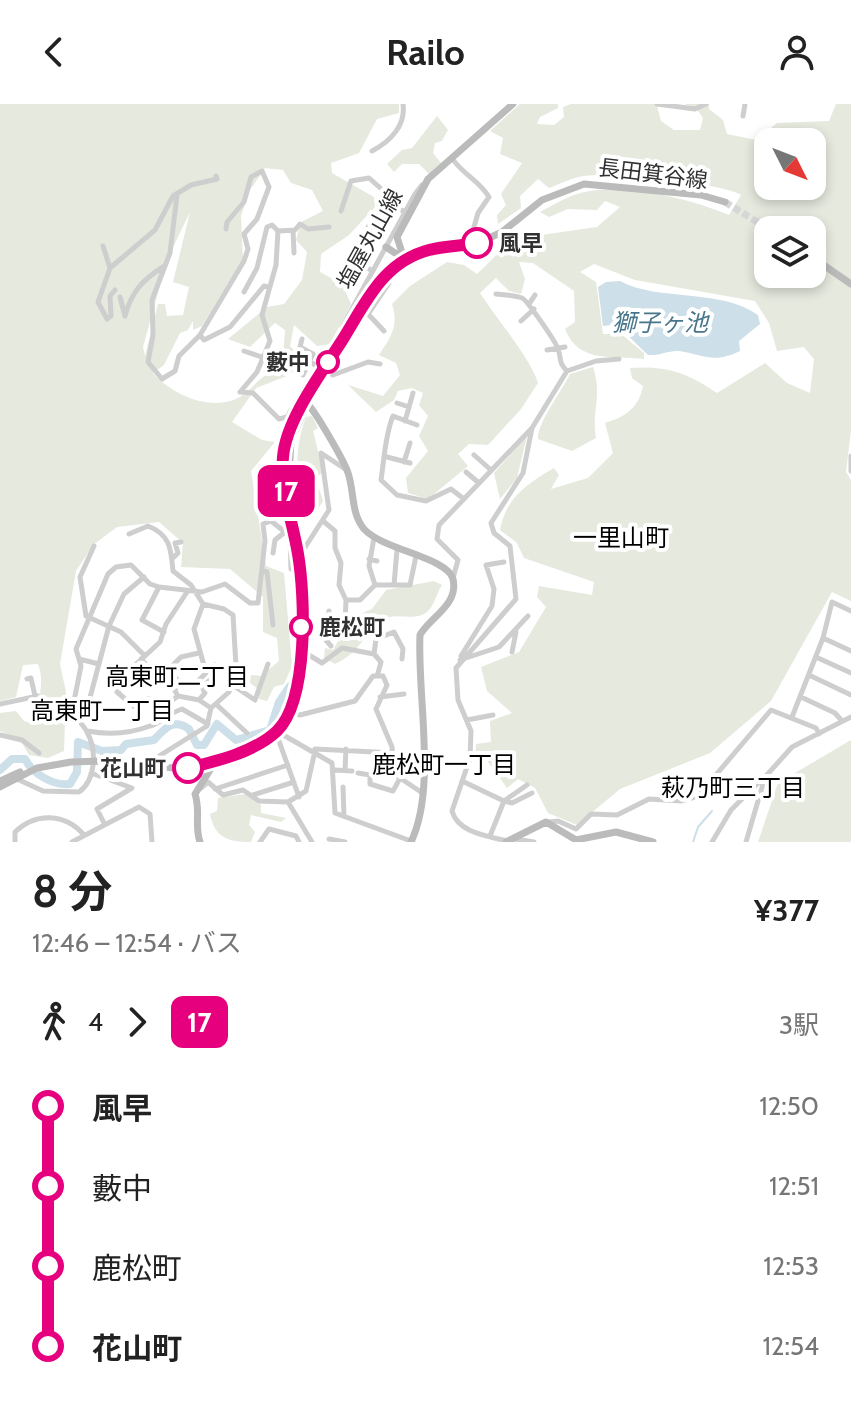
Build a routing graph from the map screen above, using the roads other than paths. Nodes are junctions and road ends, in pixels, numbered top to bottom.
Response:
1 (403, 104) edge
2 (513, 104) edge
3 (657, 104) edge
4 (706, 104) edge
5 (745, 104) edge
6 (743, 116) dead end
7 (372, 151) dead end
8 (451, 157) junction
9 (216, 176) dead end
10 (422, 185) junction
11 (177, 195) junction
12 (725, 202) tunnel mouth
13 (390, 204) junction
14 (341, 211) dead end
15 (405, 212) junction
16 (368, 227) dead end
17 (226, 229) dead end
18 (293, 230) junction
19 (324, 230) dead end
20 (278, 231) junction
21 (472, 234) dead end
22 (103, 246) dead end
23 (386, 247) junction
24 (294, 253) dead end
25 (349, 258) dead end
26 (404, 259) junction
27 (164, 267) junction
28 (826, 267) edge
29 (110, 268) junction
30 (373, 271) junction
31 (386, 274) junction
32 (851, 284) edge
33 (268, 287) junction
34 (115, 290) dead end
35 (244, 292) dead end
36 (496, 294) dead end
37 (535, 295) dead end
38 (120, 297) dead end
39 (531, 307) junction
40 (521, 321) dead end
41 (384, 331) dead end
42 (346, 334) junction
43 (200, 335) junction
44 (302, 339) dead end
45 (562, 348) junction
46 (547, 350) dead end
47 (244, 351) dead end
48 (265, 358) junction
49 (619, 359) dead end
50 (310, 362) junction
51 (380, 364) dead end
52 (323, 370) junction
53 (567, 371) junction
54 (303, 375) dead end
55 (413, 393) dead end
56 (306, 402) junction
57 (397, 403) dead end
58 (409, 407) junction
59 (405, 421) junction
60 (417, 425) dead end
61 (532, 428) junction
62 (410, 443) dead end
63 (474, 455) dead end
64 (851, 456) edge
65 (387, 457) junction
66 (491, 470) junction
67 (851, 471) edge
68 (348, 472) junction
69 (466, 472) dead end
70 (479, 483) junction
71 (464, 499) junction
72 (323, 521) junction
73 (285, 532) junction
74 (129, 534) dead end
75 (374, 538) junction
76 (181, 542) dead end
77 (94, 546) dead end
78 (397, 550) junction
79 (302, 552) junction
80 (273, 553) dead end
81 (416, 556) junction
82 (173, 557) junction
83 (369, 559) junction
84 (377, 561) dead end
85 (504, 562) dead end
86 (263, 571) junction
87 (301, 572) junction
88 (144, 577) junction
89 (453, 579) junction
90 (375, 585) junction
91 (394, 585) junction
92 (159, 587) junction
93 (192, 591) junction
94 (346, 600) junction
95 (203, 604) junction
96 (329, 611) dead end
97 (851, 611) edge
98 (528, 616) dead end
99 (89, 618) junction
100 (327, 624) junction
101 (273, 625) dead end
102 (109, 626) junction
103 (515, 631) junction
104 (164, 632) junction
105 (823, 638) junction
106 (331, 646) dead end
107 (851, 651) edge
108 (304, 652) junction
109 (512, 652) dead end
110 (199, 653) junction
111 (374, 654) junction
112 (78, 658) junction
113 (143, 658) junction
114 (818, 658) junction
115 (402, 659) dead end
116 (459, 660) junction
117 (99, 664) junction
118 (268, 664) dead end
119 (215, 665) dead end
120 (378, 673) junction
121 (851, 673) edge
122 (811, 676) junction
123 (27, 679) dead end
124 (178, 681) junction
125 (231, 684) junction
126 (151, 685) dead end
127 (404, 694) dead end
128 (851, 695) edge
129 (178, 696) junction
130 (380, 697) junction
131 (801, 697) junction
132 (199, 700) junction
133 (0, 704) edge
134 (72, 704) junction
135 (214, 706) junction
136 (291, 714) junction
137 (493, 715) dead end
138 (792, 717) junction
139 (851, 717) edge
140 (467, 720) junction
141 (842, 721) junction
142 (207, 725) junction
143 (87, 731) junction
144 (247, 733) dead end
145 (819, 734) junction
146 (0, 735) edge
147 (282, 738) junction
148 (255, 748) junction
149 (346, 749) junction
150 (314, 750) junction
151 (39, 753) dead end
152 (394, 753) junction
153 (93, 757) junction
154 (217, 759) junction
155 (288, 765) junction
156 (143, 766) junction
157 (335, 770) junction
158 (352, 771) junction
159 (91, 773) junction
160 (370, 775) junction
161 (16, 777) junction
162 (397, 777) junction
163 (765, 777) junction
164 (462, 781) junction
165 (294, 782) junction
166 (0, 785) edge
167 (527, 785) dead end
168 (343, 787) dead end
169 (214, 789) junction
170 (421, 792) junction
171 (532, 793) dead end
172 (195, 794) junction
173 (253, 795) junction
174 (299, 797) junction
175 (504, 801) junction
176 (288, 802) junction
177 (344, 816) junction
178 (549, 822) junction
179 (104, 823) junction
180 (285, 833) junction
181 (84, 835) junction
182 (490, 836) junction
183 (329, 839) dead end
184 (313, 841) edge
185 (509, 841) edge
186 (15, 842) edge
187 (72, 842) edge
188 (152, 842) edge
189 (200, 842) edge
190 (260, 842) edge
191 (282, 842) edge
192 (299, 842) edge
193 (345, 842) edge
194 (412, 842) edge
195 (534, 842) edge
196 (653, 842) edge
197 (712, 842) edge
198 (746, 842) edge

1 - 7 street
2 - 8 street, 塩屋丸山線
3 - 4 street
5 - 6 street
8 - 10 street, 塩屋丸山線
8 - 21 street
9 - 11 street
10 - 15 street, 塩屋丸山線
10 - 26 street
11 - 27 street
11 - 29 street
12 - 26 street, 長田箕谷線
13 - 14 street
13 - 15 street
13 - 16 street
15 - 23 street, 塩屋丸山線
17 - 43 street
18 - 19 street
18 - 20 street
18 - 24 street
20 - 33 street
20 - 35 street
22 - 29 street
23 - 26 street
23 - 30 street, 塩屋丸山線
25 - 30 street
26 - 31 street, 長田箕谷線
27 - 38 street
27 - 43 street
28 - 32 street
29 - 34 street
30 - 42 street, 塩屋丸山線
31 - 41 street
31 - 42 street, 長田箕谷線
33 - 43 street
33 - 48 street
36 - 39 street
37 - 39 street
39 - 40 street
39 - 45 street
42 - 52 street, 長田箕谷線
44 - 50 street
45 - 46 street
45 - 53 street
47 - 48 street
48 - 56 street
49 - 53 street
50 - 52 street
50 - 54 street
51 - 52 street
52 - 56 street, 長田箕谷線
53 - 61 street
55 - 58 street
56 - 68 street
56 - 79 street, 長田箕谷線
56 - 87 street, 長田箕谷線
57 - 58 street
58 - 59 street
59 - 60 street
59 - 65 street
61 - 66 street
61 - 116 street
62 - 65 street
63 - 66 street
64 - 67 street
65 - 71 street
66 - 70 street
68 - 72 street
68 - 75 street
69 - 70 street
70 - 71 street
71 - 89 street
72 - 79 street
72 - 94 street
73 - 80 street
73 - 86 street
73 - 87 street
74 - 82 street
75 - 78 street
75 - 83 street
76 - 82 street
77 - 99 street
78 - 81 street
78 - 91 street
79 - 108 street, 長田箕谷線
81 - 89 street
81 - 91 street
82 - 93 street
83 - 84 street
83 - 90 street
85 - 116 street
86 - 93 street
86 - 101 street
87 - 136 street, 長田箕谷線
88 - 92 street
88 - 99 street
88 - 102 street
89 - 170 street
90 - 91 street
90 - 94 street
92 - 93 street
92 - 104 street
93 - 95 street
93 - 104 street
94 - 100 street
95 - 110 street
95 - 125 street
96 - 100 street
97 - 105 street
98 - 103 street
99 - 102 street
99 - 112 street
100 - 106 street
102 - 113 street
102 - 117 street
103 - 109 street
103 - 116 street
104 - 113 street
105 - 107 street
105 - 114 street
108 - 111 street
108 - 136 street, 長田箕谷線
110 - 124 street
110 - 124 street
111 - 115 street
111 - 120 street
112 - 117 street
112 - 134 street
113 - 126 street
113 - 129 street
114 - 121 street
114 - 122 street
116 - 140 street
117 - 134 street
118 - 125 street
119 - 132 street
120 - 130 street
120 - 136 street
122 - 128 street
122 - 131 street
123 - 133 street
124 - 129 street
125 - 135 street
127 - 130 street
129 - 132 street
130 - 152 street
131 - 138 street
131 - 141 street
132 - 135 street
134 - 143 street
135 - 142 street
135 - 144 street
136 - 147 street
136 - 148 street
137 - 140 street
138 - 145 street
138 - 178 street
139 - 141 street
140 - 164 street
141 - 145 street
142 - 143 street
142 - 156 street
143 - 153 street
145 - 163 street
146 - 151 street
147 - 148 street
147 - 150 street
147 - 155 street
148 - 154 street
149 - 150 street
149 - 152 street
149 - 158 street
150 - 157 street
150 - 174 street
152 - 162 street
153 - 156 street
153 - 159 street
153 - 161 street
154 - 156 street
154 - 172 street
155 - 165 street
155 - 169 street
157 - 158 street
157 - 177 street
158 - 160 street
159 - 161 street
159 - 179 street
160 - 162 street
160 - 162 street
161 - 166 street
162 - 170 street
163 - 197 street
163 - 198 street
164 - 175 street
164 - 182 street
165 - 173 street
165 - 174 street
167 - 175 street
168 - 177 street
169 - 172 street
169 - 173 street
170 - 194 street
171 - 175 street
172 - 189 street
173 - 176 street
174 - 176 street
175 - 182 street
176 - 184 street
177 - 194 street
178 - 185 street
178 - 196 street
179 - 181 street
179 - 188 street
180 - 190 street
180 - 191 street
180 - 192 street
181 - 186 street
181 - 187 street
182 - 185 street
183 - 193 street
185 - 195 street

